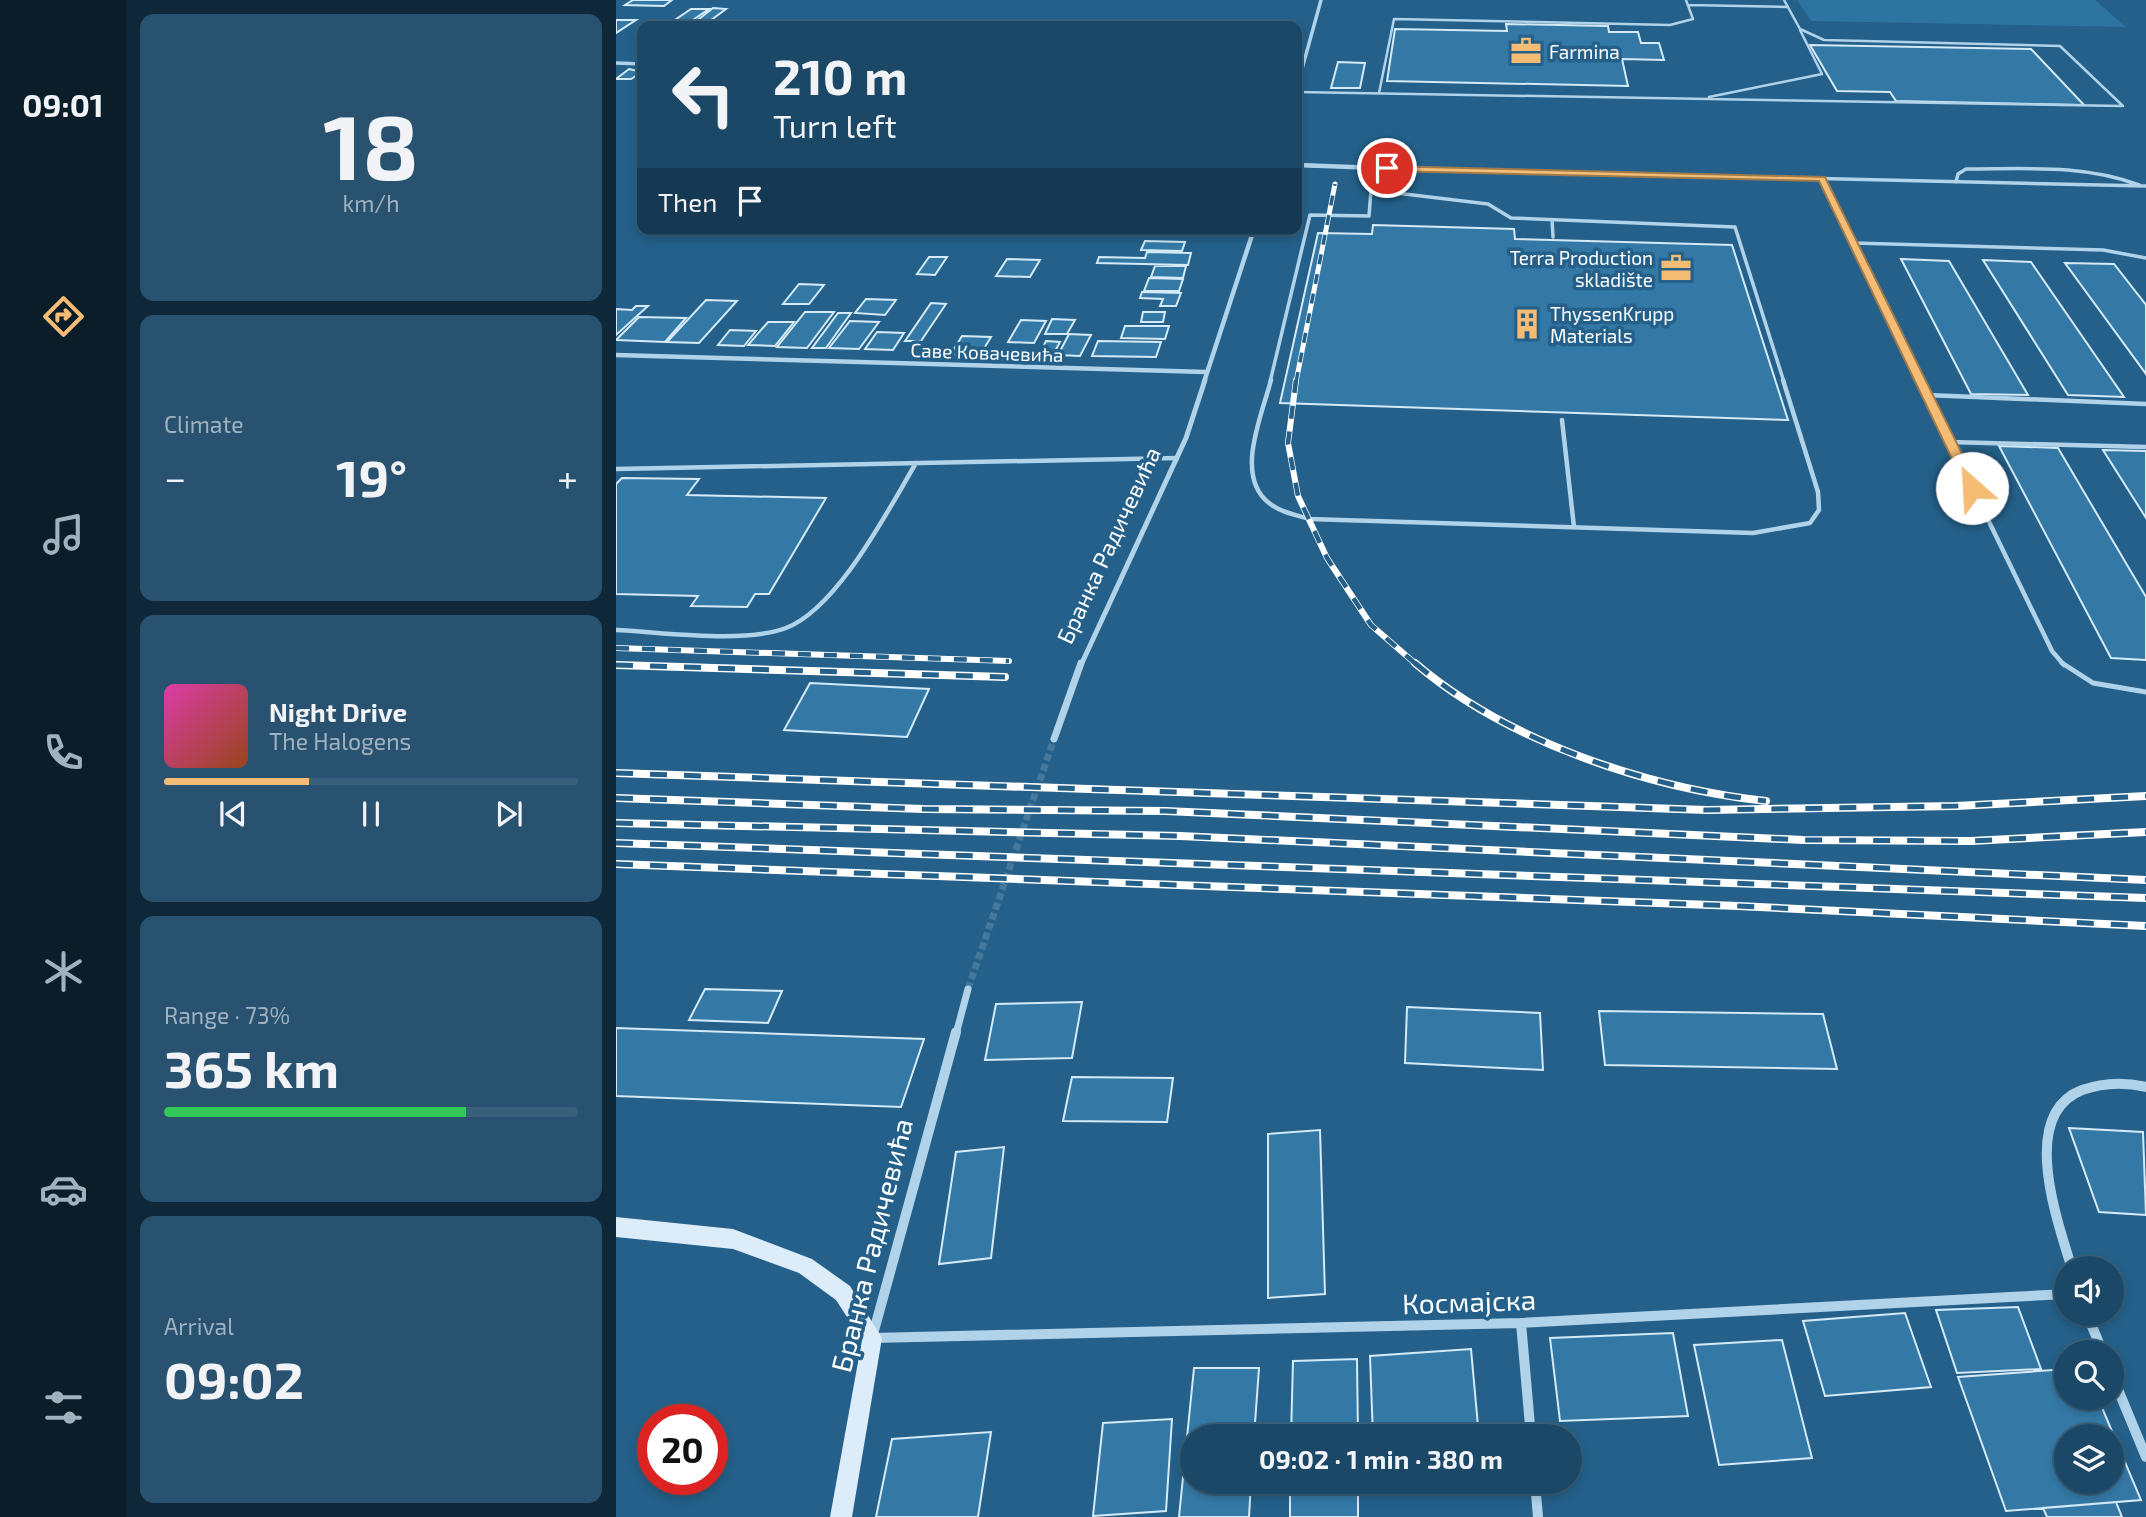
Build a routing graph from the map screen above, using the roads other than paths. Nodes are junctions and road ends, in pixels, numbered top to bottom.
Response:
1 (1321, 0) edge
2 (1686, 0) edge
3 (1784, 0) edge
4 (1688, 5) junction
5 (1788, 7) junction
6 (1800, 29) junction
7 (1302, 62) edge
8 (616, 63) edge
9 (637, 64) edge
10 (1302, 90) edge
11 (1379, 93) junction
12 (1699, 99) junction
13 (1302, 165) edge
14 (1369, 168) junction
15 (1405, 169) joint
16 (1822, 179) junction
17 (1956, 182) junction
18 (2144, 186) edge
19 (1371, 190) junction
20 (1552, 220) junction
21 (1252, 235) edge
22 (1553, 237) dead end
23 (1853, 243) junction
24 (2146, 258) edge
25 (616, 355) edge
26 (1206, 372) junction
27 (1927, 395) junction
28 (2146, 404) edge
29 (1562, 419) dead end
30 (1950, 442) junction
31 (2146, 447) edge
32 (1177, 458) junction
33 (916, 463) junction
34 (616, 469) edge
35 (1574, 527) junction
36 (616, 630) edge
37 (2146, 692) edge
38 (1054, 739) tunnel mouth
39 (968, 989) tunnel mouth
40 (2146, 1087) edge
41 (616, 1227) edge
42 (2069, 1256) edge
43 (2054, 1295) edge
44 (1521, 1322) junction
45 (872, 1338) junction
46 (2124, 1405) edge
47 (1530, 1424) edge
48 (2146, 1457) edge
49 (1536, 1494) edge
50 (841, 1517) edge
51 (1538, 1517) edge

1 - 7 street
2 - 4 lane
3 - 5 lane
4 - 5 lane
4 - 11 lane
5 - 6 lane
6 - 12 lane
6 - 12 lane
8 - 9 street
10 - 11 lane
11 - 12 lane
13 - 14 street
14 - 15 street
14 - 19 lane
15 - 16 lane
16 - 17 lane
16 - 23 lane
17 - 18 lane
17 - 18 lane
19 - 20 lane
19 - 35 lane
20 - 22 lane
20 - 35 lane
21 - 26 street
23 - 24 lane
23 - 27 lane
25 - 26 street, Саве Ковачевића
26 - 32 street, Бранка Радичевића
27 - 28 lane
27 - 30 lane
29 - 35 lane
30 - 31 lane
30 - 37 lane
32 - 33 lane
32 - 38 street, Бранка Радичевића
33 - 34 lane
33 - 36 lane
39 - 45 street, Бранка Радичевића
40 - 42 street
41 - 45 street
43 - 44 street, Космајска
44 - 45 street, Космајска
44 - 47 street
45 - 50 street, Бранка Радичевића
46 - 48 street
49 - 51 street

